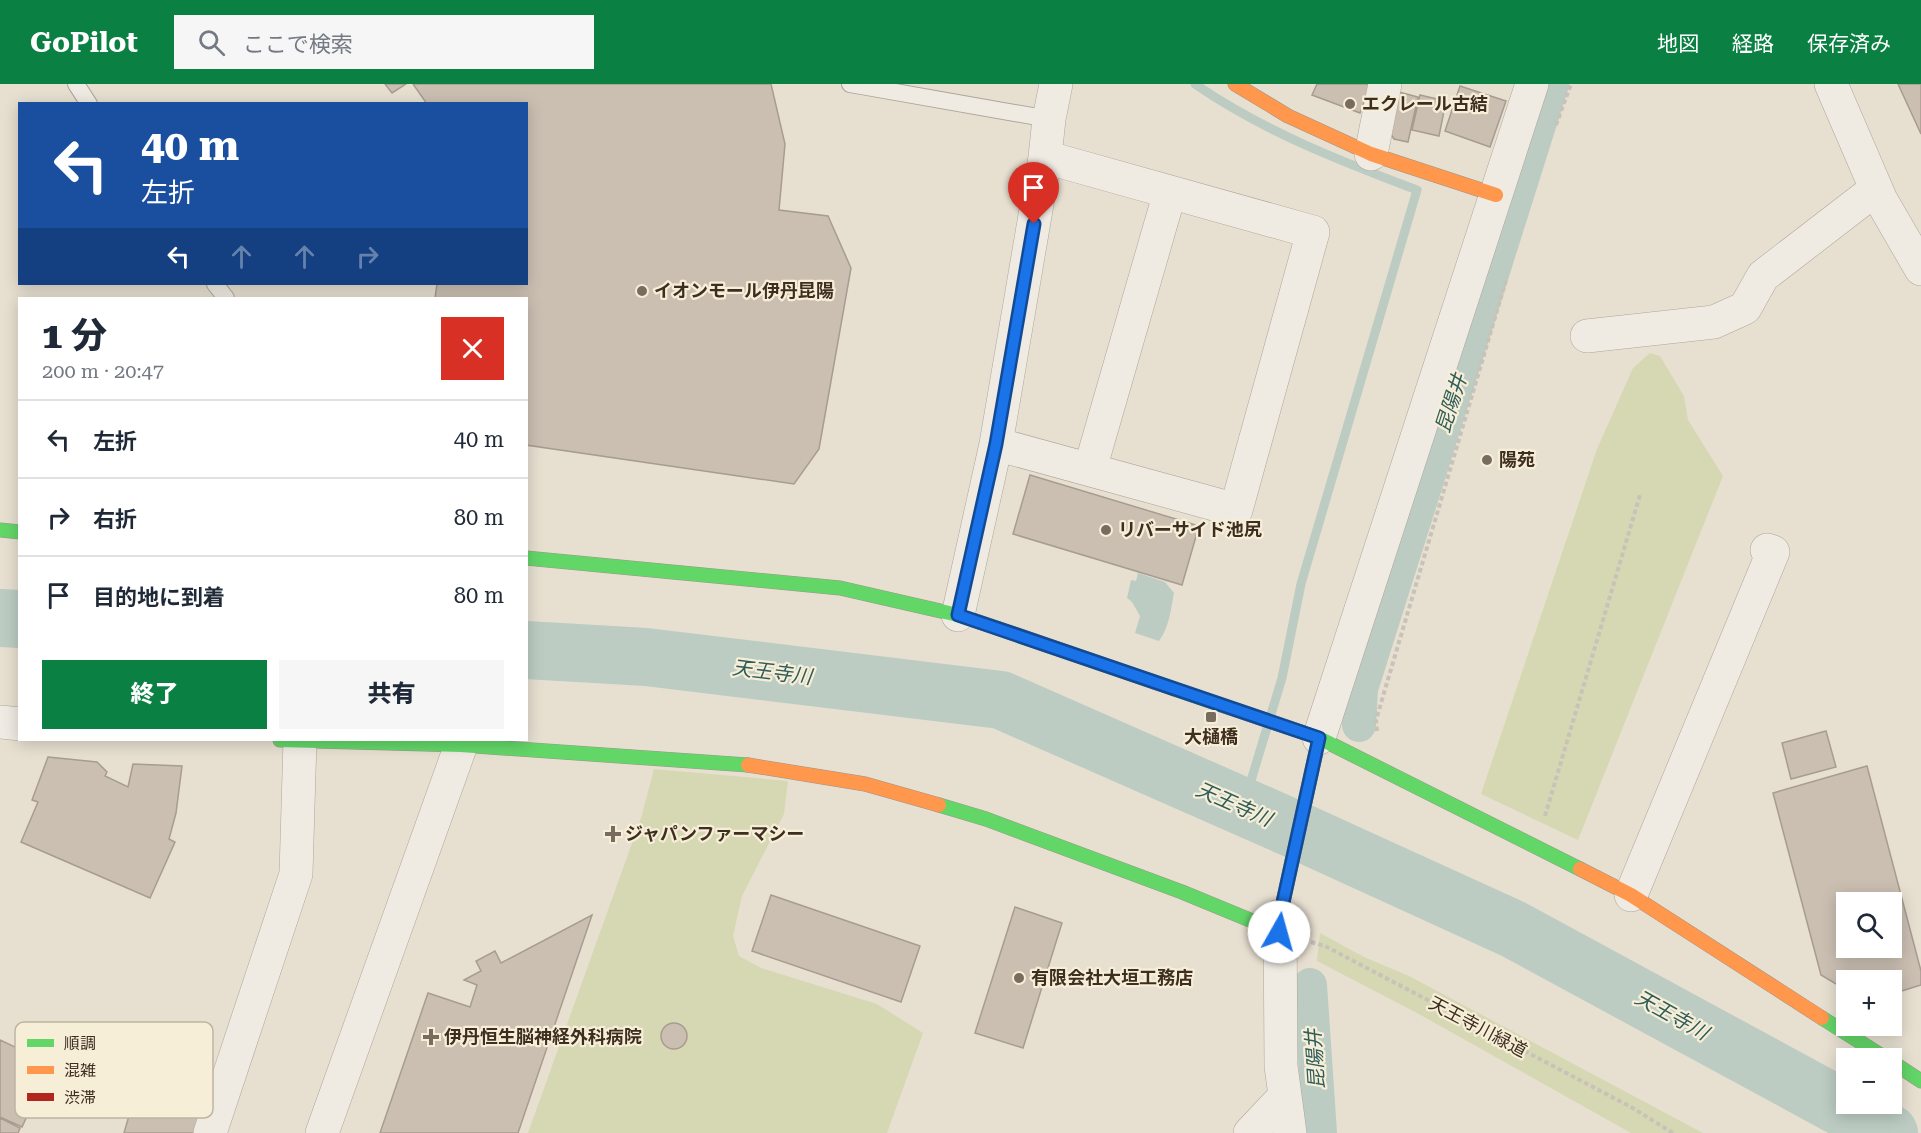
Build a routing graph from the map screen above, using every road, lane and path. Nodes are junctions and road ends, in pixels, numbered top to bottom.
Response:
1 (76, 84) edge
2 (850, 84) edge
3 (1056, 84) edge
4 (1235, 84) edge
5 (1385, 84) edge
6 (1532, 84) edge
7 (1571, 84) edge
8 (1831, 84) edge
9 (886, 87) edge
10 (88, 102) edge
11 (1049, 119) junction
12 (1556, 127) dead end
13 (1371, 154) junction
14 (1045, 158) junction
15 (1876, 189) junction
16 (1170, 192) junction
17 (1496, 195) junction
18 (1509, 269) dead end
19 (1921, 269) edge
20 (216, 285) edge
21 (225, 297) edge
22 (1587, 336) dead end
23 (996, 444) junction
24 (1090, 470) junction
25 (1640, 495) dead end
26 (0, 530) edge
27 (18, 532) edge
28 (1773, 552) dead end
29 (528, 558) edge
30 (958, 615) junction
31 (0, 722) edge
32 (18, 724) edge
33 (294, 741) edge
34 (327, 741) edge
35 (461, 745) junction
36 (1316, 752) junction
37 (1379, 768) junction
38 (1536, 847) junction
39 (1631, 895) junction
40 (1279, 924) junction
41 (1870, 1048) edge
42 (1902, 1069) edge
43 (1921, 1081) edge
44 (1285, 1096) junction
45 (210, 1133) edge
46 (322, 1133) edge
47 (1250, 1133) edge
48 (1290, 1133) edge
49 (1673, 1133) edge

1 - 10 lane
2 - 9 lane
3 - 11 street
4 - 13 street
5 - 13 street
6 - 17 street
7 - 12 path
8 - 15 street
9 - 11 lane
11 - 14 street
13 - 17 street
14 - 16 street
14 - 23 street
15 - 19 street
15 - 22 street
16 - 24 street
16 - 24 street
17 - 36 street
18 - 37 path
20 - 21 lane
23 - 24 street
23 - 30 street
25 - 38 path
26 - 27 street
28 - 39 street
29 - 30 street
30 - 36 street
31 - 32 street
33 - 45 street
34 - 35 street
35 - 40 street
35 - 46 street
36 - 37 street
36 - 40 street
37 - 38 street
38 - 39 street
39 - 41 street
40 - 44 street
40 - 49 path, 天王寺川緑道
42 - 43 street
44 - 47 street
44 - 48 street

